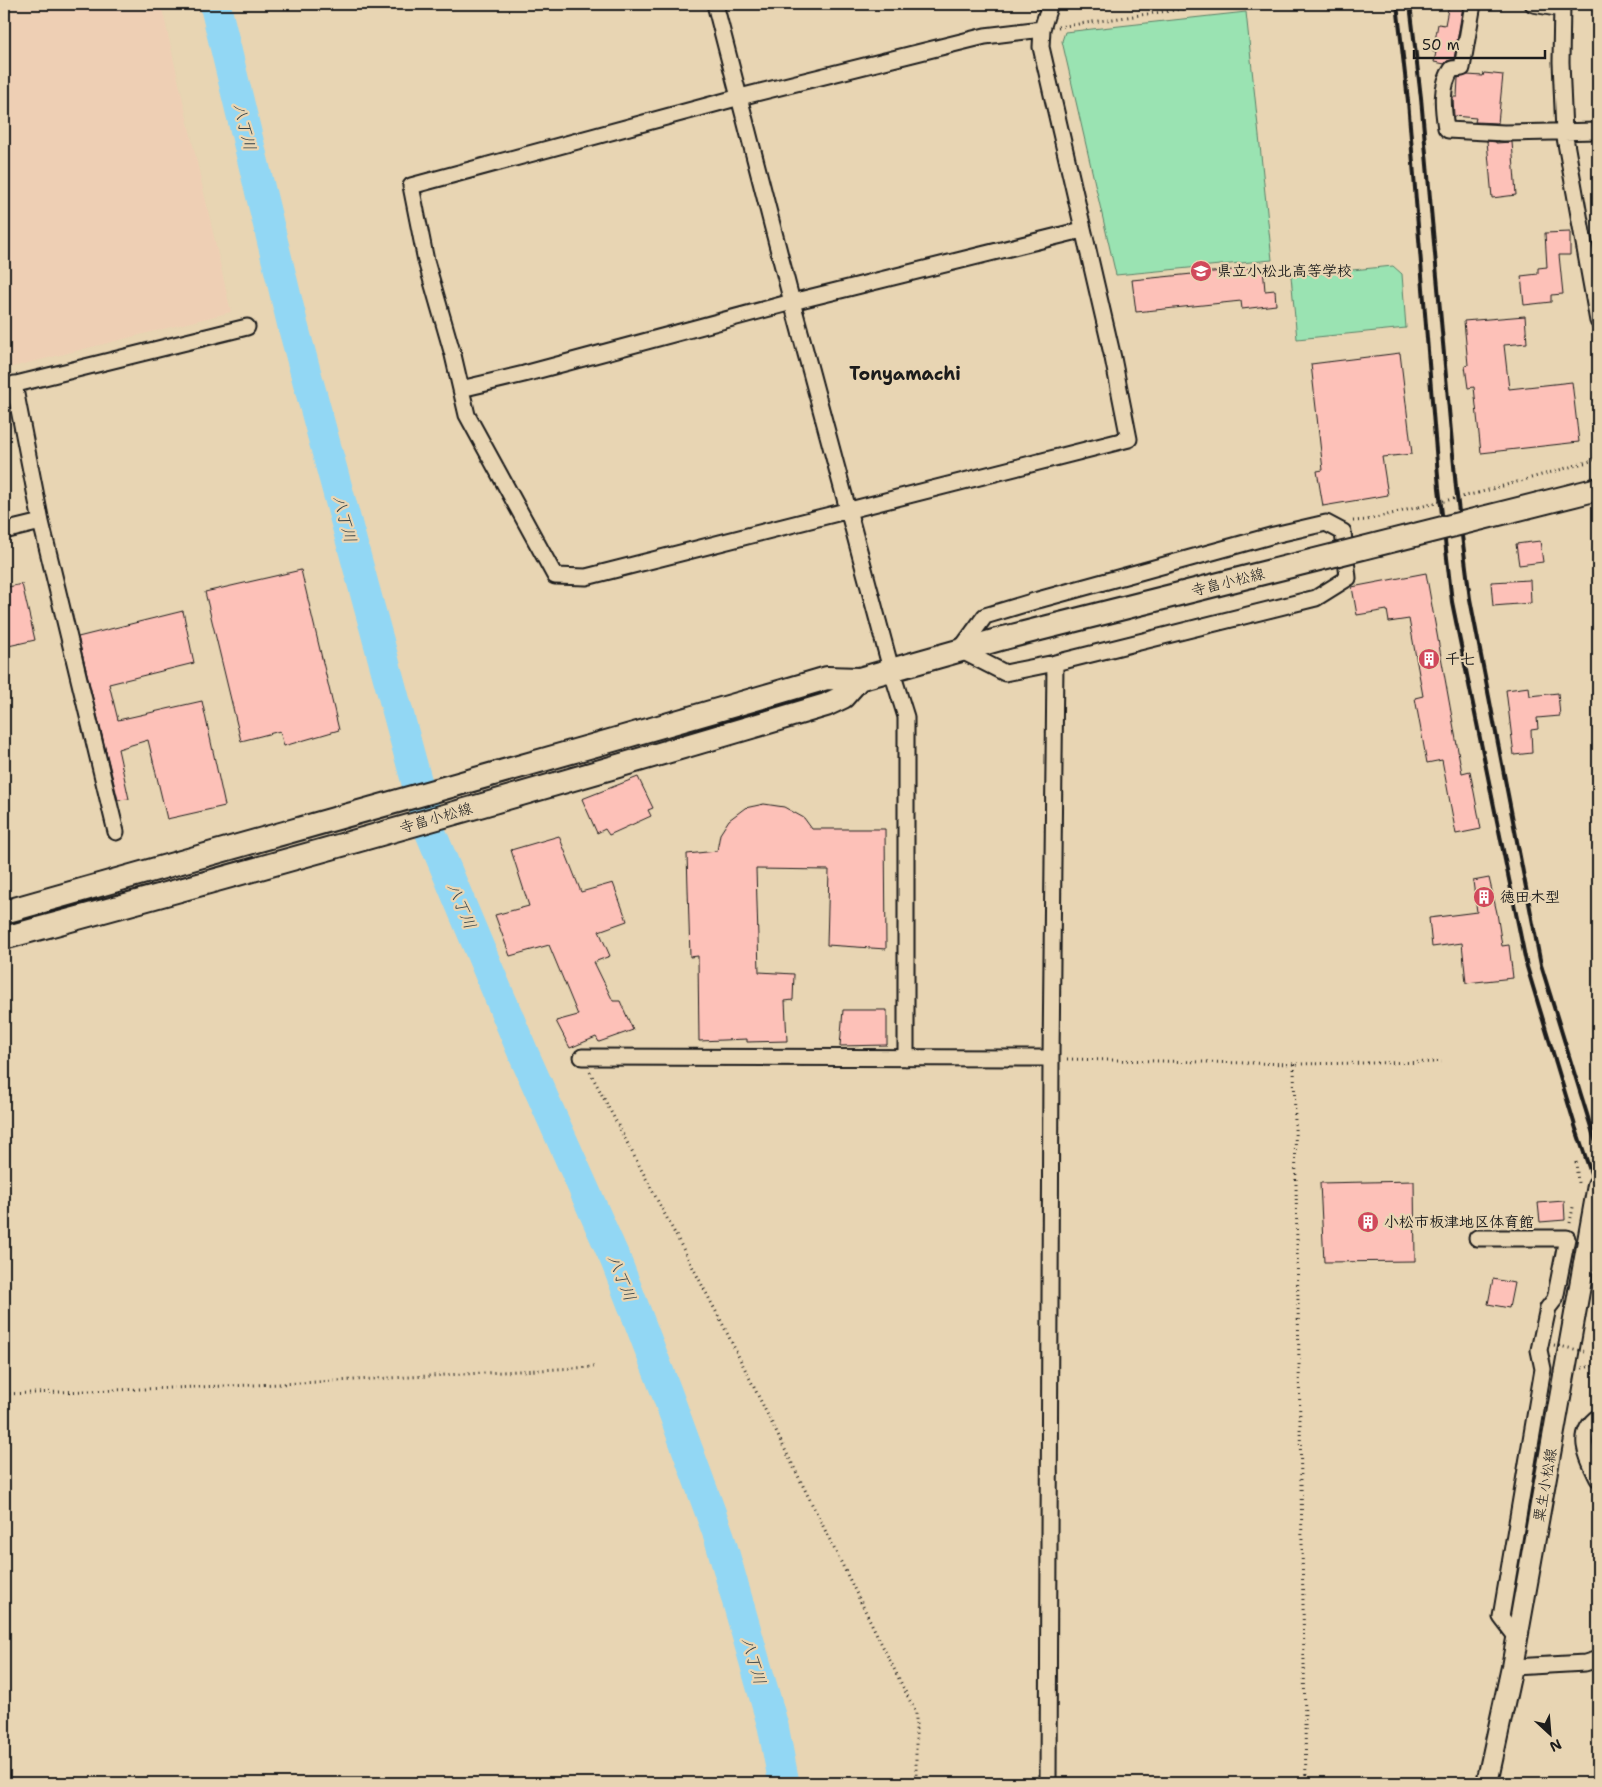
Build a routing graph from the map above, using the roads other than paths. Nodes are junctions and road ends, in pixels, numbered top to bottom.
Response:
1 (715, 4) edge
2 (1046, 4) edge
3 (1473, 4) edge
4 (1533, 4) edge
5 (1562, 6) edge
6 (1042, 30) junction
7 (740, 97) junction
8 (1598, 131) edge
9 (1564, 132) junction
10 (1082, 230) junction
11 (792, 302) junction
12 (1598, 321) edge
13 (247, 327) dead end
14 (9, 386) edge
15 (461, 389) junction
16 (1598, 489) edge
17 (848, 511) junction
18 (41, 522) junction
19 (4, 531) edge
20 (960, 650) junction
21 (1055, 663) junction
22 (891, 669) junction
23 (859, 679) junction
24 (116, 832) dead end
25 (4, 912) edge
26 (4, 938) edge
27 (582, 1057) road end
28 (906, 1058) junction
29 (1051, 1058) junction
30 (1598, 1185) edge
31 (1477, 1238) dead end
32 (1598, 1417) edge
33 (1598, 1479) edge
34 (1517, 1638) junction
35 (1597, 1662) edge
36 (1512, 1667) junction
37 (1048, 1783) edge
38 (1487, 1783) edge

1 - 7 street
2 - 6 street
3 - 9 street
4 - 5 street
5 - 9 street
6 - 7 street
6 - 10 street
7 - 11 street
7 - 15 street
8 - 9 street
9 - 12 street
10 - 11 street
10 - 17 street
11 - 15 street
11 - 17 street
13 - 14 street
14 - 18 street
15 - 17 street
16 - 20 main road, 寺畠小松線, bridge
17 - 22 street
18 - 19 street
18 - 24 street
20 - 21 street
20 - 21 street
20 - 22 main road, 寺畠小松線
21 - 29 street
22 - 23 main road, 寺畠小松線
22 - 28 street
23 - 25 main road, 寺畠小松線
23 - 26 main road, 寺畠小松線
27 - 28 street
28 - 29 street
29 - 37 street
30 - 34 main road, 粟生小松線
31 - 34 street
32 - 33 street
34 - 36 main road, 粟生小松線
35 - 36 street
36 - 38 main road, 粟生小松線

